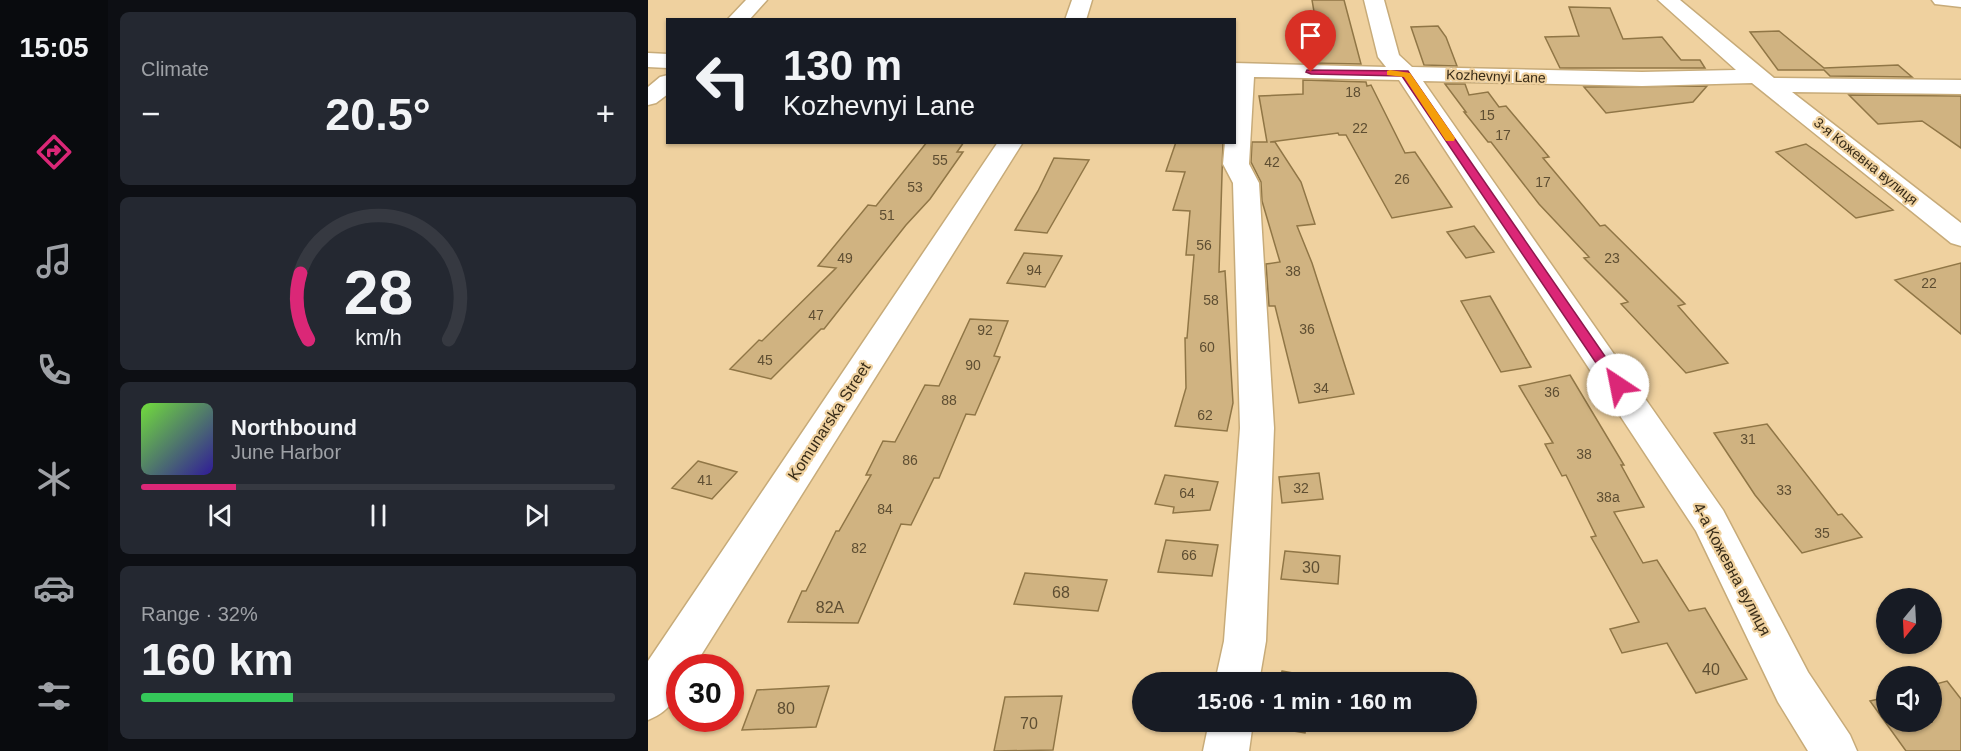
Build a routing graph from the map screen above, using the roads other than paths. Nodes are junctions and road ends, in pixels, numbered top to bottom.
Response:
1 (757, 0) edge
2 (1082, 0) edge
3 (1374, 0) edge
4 (1668, 0) edge
5 (1942, 0) edge
6 (1961, 1) edge
7 (738, 18) edge
8 (1077, 18) edge
9 (648, 60) edge
10 (666, 61) edge
11 (1239, 70) edge
12 (1405, 73) junction
13 (1764, 81) junction
14 (666, 84) edge
15 (1961, 87) edge
16 (648, 98) edge
17 (1010, 144) edge
18 (1961, 237) edge
19 (1240, 672) edge
20 (648, 699) edge
21 (1229, 732) edge
22 (1226, 751) edge
23 (1834, 751) edge

1 - 7 street
2 - 8 street
3 - 12 street, 4-а Кожевна вулиця
4 - 13 street, 3-я Кожевна вулиця
5 - 6 street
9 - 10 street
11 - 12 street, Kozhevnyi Lane
11 - 19 street
12 - 13 street, Kozhevnyi Lane
12 - 23 street, 4-а Кожевна вулиця
13 - 15 street, Kozhevnyi Lane
13 - 18 street, 3-я Кожевна вулиця
14 - 16 street
17 - 20 street, Komunarska Street
21 - 22 street

